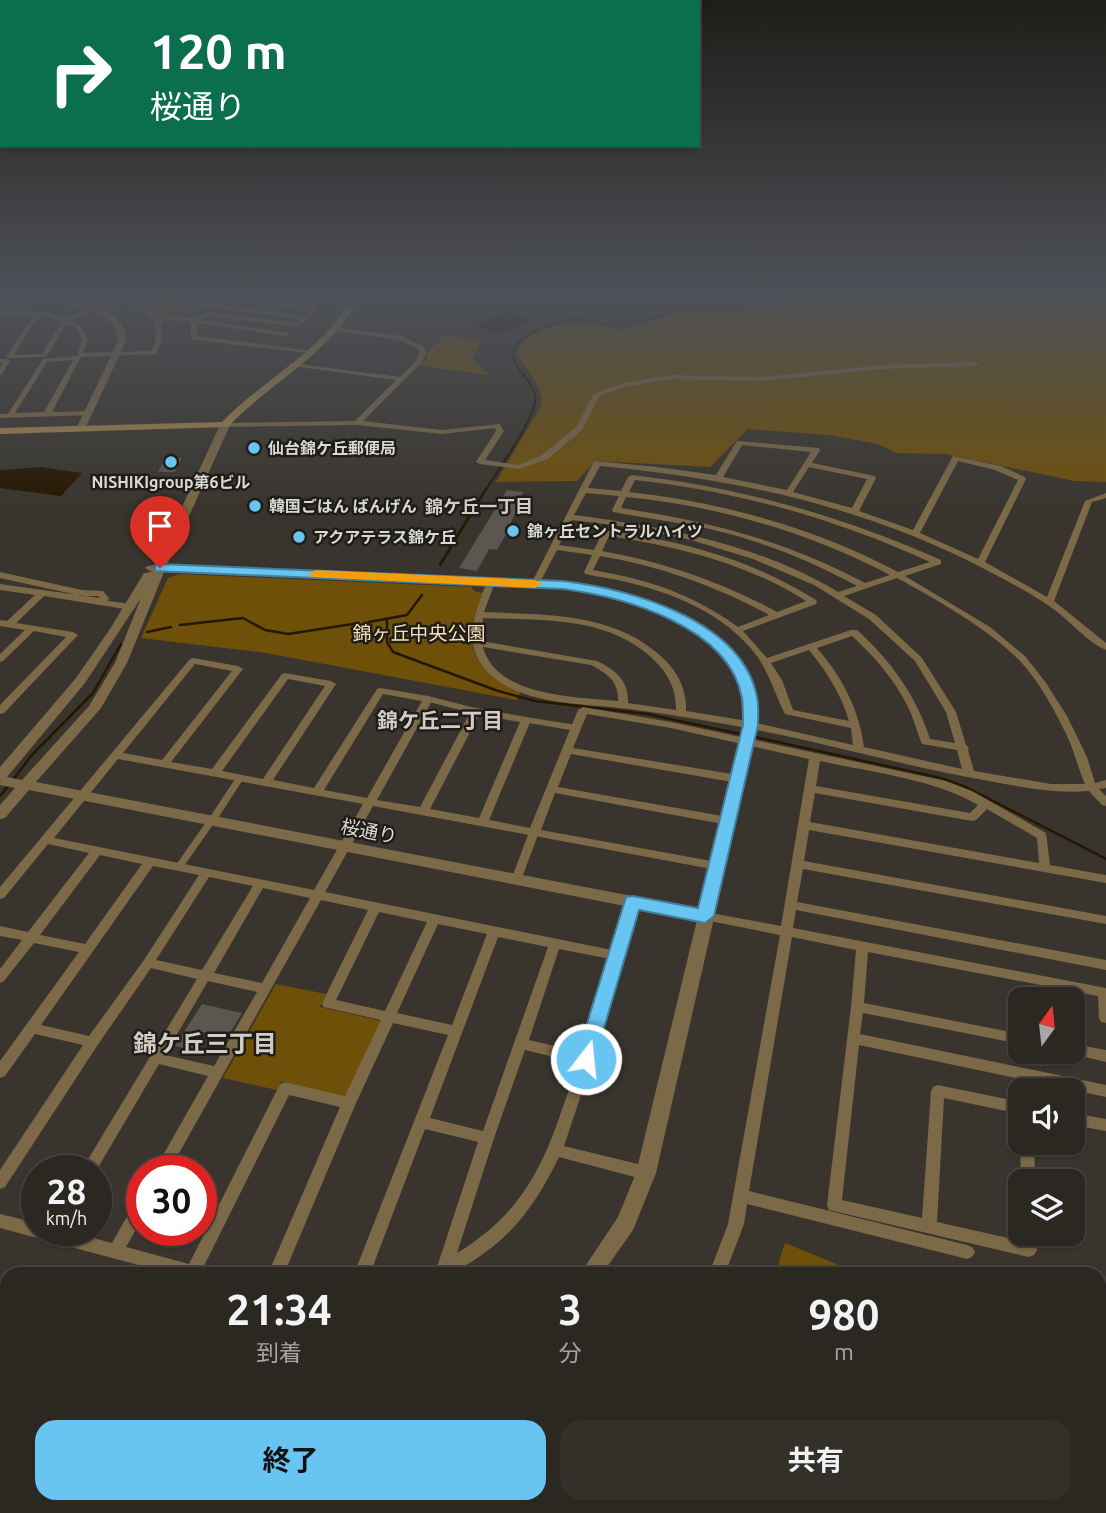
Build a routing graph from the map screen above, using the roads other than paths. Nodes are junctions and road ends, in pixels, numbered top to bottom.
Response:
1 (40, 369) edge
2 (73, 369) edge
3 (110, 369) edge
4 (280, 369) edge
5 (285, 369) edge
6 (330, 369) edge
7 (412, 369) edge
8 (867, 369) edge
9 (401, 379) junction
10 (88, 413) junction
11 (47, 414) junction
12 (0, 416) edge
13 (10, 416) junction
14 (357, 423) junction
15 (221, 425) junction
16 (81, 429) junction
17 (0, 431) edge
18 (808, 464) junction
19 (719, 476) junction
20 (584, 490) junction
21 (790, 491) junction
22 (625, 493) junction
23 (1106, 495) edge
24 (855, 510) junction
25 (569, 517) junction
26 (916, 533) junction
27 (553, 547) junction
28 (596, 552) junction
29 (980, 563) junction
30 (155, 568) junction
31 (902, 574) junction
32 (0, 576) edge
33 (491, 582) junction
34 (534, 584) junction
35 (864, 586) junction
36 (0, 587) edge
37 (42, 593) junction
38 (837, 595) junction
39 (1049, 602) junction
40 (102, 603) junction
41 (131, 607) junction
42 (478, 615) junction
43 (776, 615) junction
44 (5, 623) edge
45 (32, 628) junction
46 (737, 630) junction
47 (476, 643) junction
48 (811, 646) junction
49 (1106, 647) edge
50 (0, 659) edge
51 (768, 661) junction
52 (428, 699) junction
53 (623, 704) junction
54 (0, 711) edge
55 (476, 711) junction
56 (681, 714) junction
57 (526, 720) junction
58 (856, 726) junction
59 (576, 728) junction
60 (748, 734) junction
61 (964, 748) junction
62 (566, 750) junction
63 (859, 750) junction
64 (117, 755) junction
65 (815, 757) junction
66 (164, 764) junction
67 (215, 773) junction
68 (969, 775) junction
69 (240, 778) junction
70 (0, 779) edge
71 (738, 779) junction
72 (266, 783) junction
73 (1106, 784) edge
74 (22, 785) junction
75 (551, 789) junction
76 (810, 789) junction
77 (1090, 789) junction
78 (317, 792) junction
79 (82, 796) junction
80 (369, 802) junction
81 (1106, 802) edge
82 (986, 804) junction
83 (423, 812) junction
84 (0, 814) edge
85 (728, 821) junction
86 (482, 823) junction
87 (804, 825) junction
88 (534, 832) junction
89 (46, 840) junction
90 (344, 846) junction
91 (97, 851) junction
92 (150, 861) junction
93 (798, 864) junction
94 (717, 866) junction
95 (179, 867) junction
96 (1045, 869) junction
97 (206, 873) junction
98 (518, 875) dead end
99 (1106, 880) edge
100 (260, 884) junction
101 (317, 894) junction
102 (0, 895) edge
103 (633, 902) junction
104 (792, 905) junction
105 (374, 908) junction
106 (705, 916) junction
107 (434, 920) junction
108 (1106, 920) edge
109 (0, 931) edge
110 (494, 932) junction
111 (788, 932) junction
112 (31, 937) junction
113 (555, 944) junction
114 (862, 946) junction
115 (88, 949) junction
116 (616, 956) junction
117 (148, 963) junction
118 (1106, 965) edge
119 (206, 975) junction
120 (0, 978) edge
121 (265, 989) junction
122 (1105, 993) edge
123 (857, 1007) junction
124 (389, 1017) junction
125 (1106, 1018) edge
126 (32, 1028) junction
127 (456, 1031) junction
128 (1008, 1037) edge
129 (853, 1038) junction
130 (92, 1042) junction
131 (521, 1044) junction
132 (1085, 1052) edge
133 (1106, 1056) edge
134 (156, 1058) junction
135 (586, 1059) junction
136 (0, 1072) edge
137 (217, 1073) junction
138 (1106, 1091) edge
139 (349, 1103) junction
140 (1008, 1106) edge
141 (1085, 1121) edge
142 (421, 1122) junction
143 (1106, 1125) edge
144 (488, 1138) junction
145 (555, 1150) junction
146 (98, 1155) edge
147 (170, 1155) edge
148 (646, 1173) junction
149 (0, 1182) edge
150 (741, 1196) junction
151 (0, 1221) edge
152 (21, 1226) edge
153 (929, 1227) junction
154 (126, 1232) edge
155 (1008, 1245) edge
156 (95, 1246) edge
157 (1012, 1246) edge
158 (1029, 1246) edge
159 (115, 1252) junction
160 (967, 1252) dead end
161 (173, 1267) edge
162 (199, 1267) edge
163 (279, 1267) edge
164 (365, 1267) edge
165 (442, 1267) edge
166 (449, 1267) edge
167 (595, 1267) edge
168 (720, 1267) edge

1 - 13 street
2 - 11 street
3 - 10 street
4 - 15 main road
5 - 15 main road
6 - 9 street
7 - 9 street
8 - 14 street
9 - 14 street
10 - 11 street
10 - 16 street
11 - 13 street
12 - 13 street
14 - 15 street
15 - 16 main road
15 - 30 street
16 - 17 main road
18 - 19 street
18 - 21 street
18 - 24 street
19 - 20 street
19 - 21 street
20 - 22 street
20 - 25 street
21 - 24 street
22 - 31 street
22 - 31 street
22 - 35 street
23 - 39 street
24 - 26 street
25 - 27 street
25 - 38 street
26 - 29 street
26 - 29 street
27 - 28 street
27 - 34 street
28 - 43 street
28 - 43 street
28 - 46 street
29 - 39 street
30 - 33 street
30 - 41 street
30 - 74 street
31 - 35 street
31 - 77 street
32 - 40 street
33 - 34 street
33 - 42 street
34 - 60 street
35 - 38 street
36 - 37 street
37 - 40 street
37 - 44 street
38 - 61 street
39 - 49 street
40 - 41 street
41 - 70 street
42 - 47 street
42 - 56 street
43 - 46 street
44 - 45 street
45 - 50 street
45 - 54 street
46 - 51 street
47 - 53 street
47 - 53 street
48 - 51 street
48 - 58 street
48 - 61 street
51 - 58 street
52 - 55 street
52 - 78 street
52 - 80 street
53 - 56 street
55 - 57 street
55 - 83 street
56 - 60 street
57 - 59 street
57 - 86 street
58 - 63 street
59 - 60 street
59 - 62 street
60 - 63 street
60 - 65 street
60 - 71 street
61 - 68 street
62 - 71 street
62 - 75 street
63 - 68 street
64 - 66 street
64 - 66 street
64 - 79 street
65 - 76 street
65 - 82 street
66 - 67 street
67 - 69 street
67 - 72 street
68 - 77 street
69 - 72 street
69 - 95 street
70 - 74 street, 桜通り
71 - 85 street
72 - 78 street
73 - 77 street
74 - 79 street, 桜通り
74 - 84 street
75 - 85 street
75 - 88 street
76 - 82 street
76 - 87 street
77 - 81 street
78 - 80 street
79 - 89 street
79 - 90 street, 桜通り
80 - 83 street
80 - 90 street
82 - 96 street
83 - 86 street
85 - 94 street
86 - 88 street
87 - 93 street
87 - 96 street
88 - 94 street
88 - 98 street
89 - 91 street
89 - 102 street
90 - 101 street
90 - 103 street, 桜通り
91 - 92 street
91 - 112 street
92 - 95 street
92 - 115 street
93 - 104 street
93 - 108 street
94 - 106 street
95 - 97 street
96 - 99 street
97 - 100 street
97 - 117 street
100 - 101 street
100 - 119 street
101 - 105 street
101 - 121 street
103 - 106 street, 桜通り
103 - 116 street
104 - 111 street
104 - 118 street
105 - 107 street
105 - 124 street
106 - 111 street
106 - 148 street
107 - 110 street
107 - 124 street
109 - 112 street
110 - 113 street
110 - 127 street
111 - 114 street
111 - 150 street
112 - 115 street
112 - 120 street
113 - 116 street
113 - 131 street
114 - 122 street
114 - 123 street
115 - 126 street
116 - 135 street
117 - 119 street
117 - 130 street
119 - 121 street
119 - 134 street
121 - 137 street
122 - 125 street
123 - 128 street
123 - 129 street
124 - 127 street
124 - 139 street
126 - 130 street
126 - 136 street
127 - 142 street
129 - 138 street
129 - 153 street
130 - 149 street
131 - 135 street
131 - 144 street
132 - 133 street
134 - 137 street
134 - 146 street
135 - 145 street
137 - 147 street
139 - 162 street
139 - 163 street
140 - 153 street
141 - 143 street
142 - 144 street
142 - 164 street
144 - 165 street
145 - 148 street
145 - 166 street
148 - 167 street
150 - 160 street
150 - 168 street
151 - 152 street
153 - 155 street
154 - 159 street
156 - 159 street
157 - 158 street
159 - 161 street

